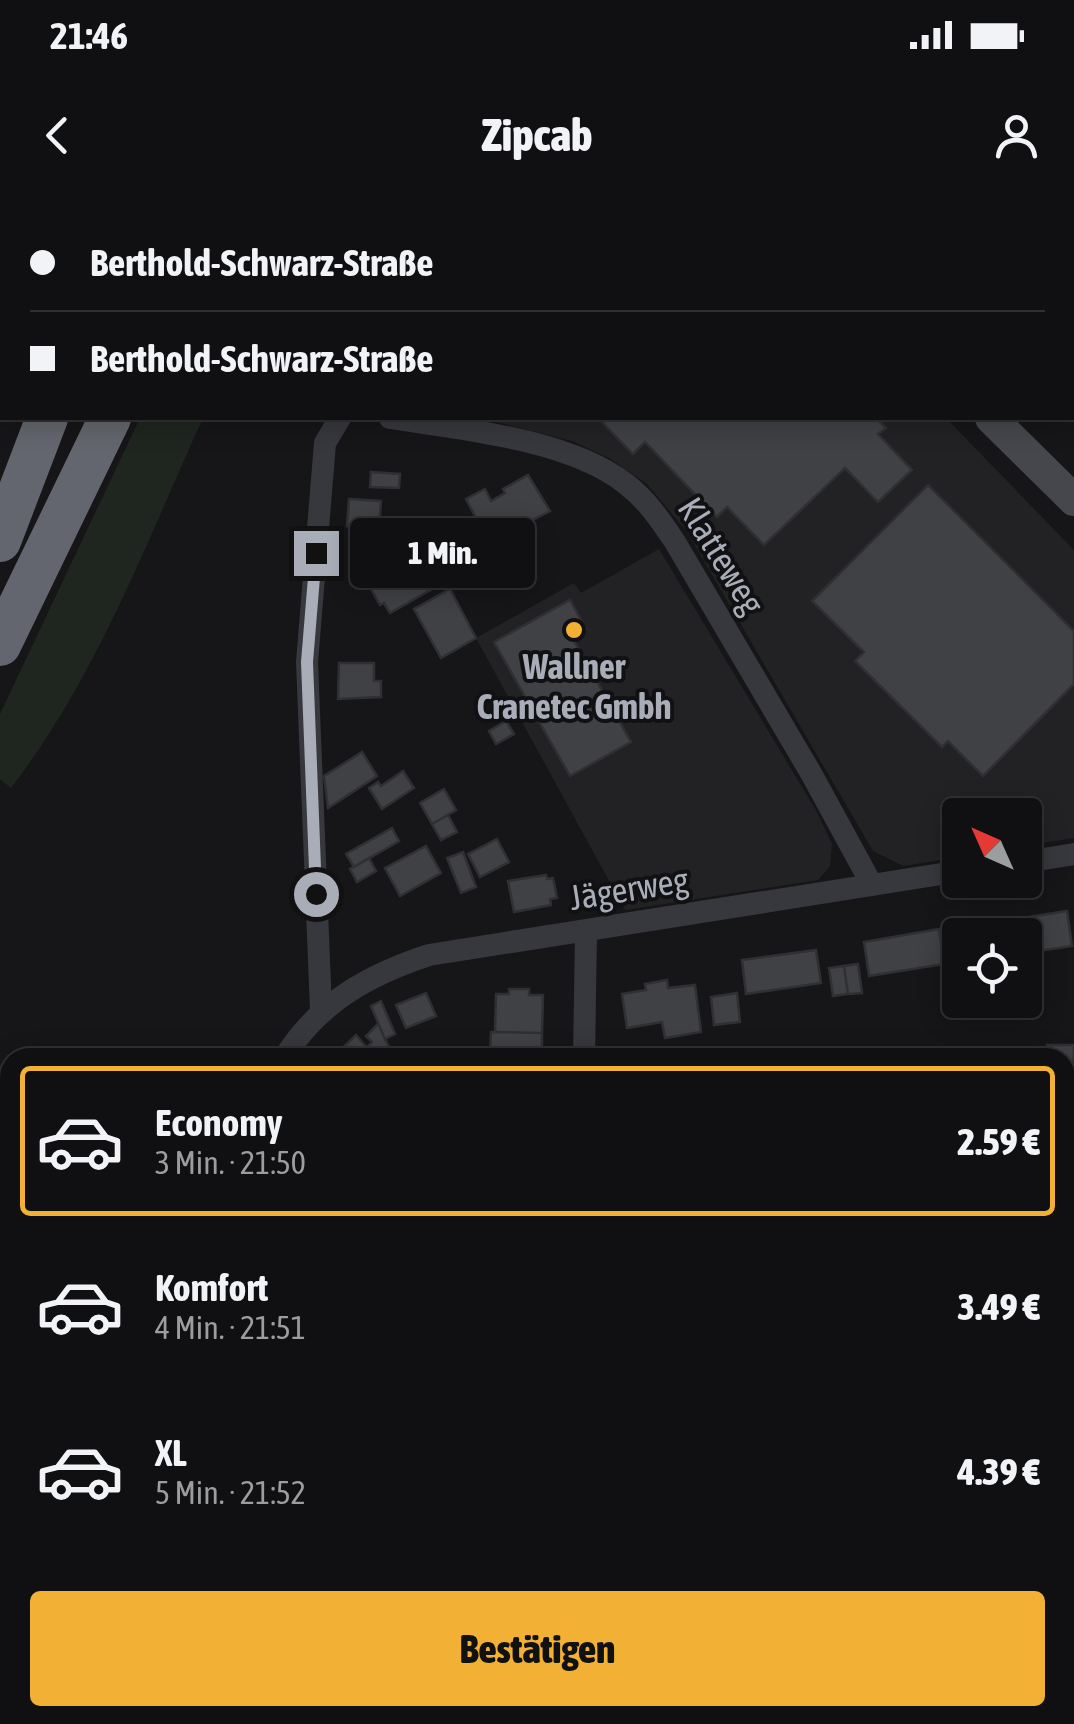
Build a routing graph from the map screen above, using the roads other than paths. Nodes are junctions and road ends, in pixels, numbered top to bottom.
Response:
1 (46, 420) edge
2 (109, 420) edge
3 (339, 420) edge
4 (401, 420) edge
5 (993, 420) edge
6 (1074, 500) edge
7 (0, 541) edge
8 (0, 645) edge
9 (1074, 854) edge
10 (1042, 859) edge
11 (942, 875) edge
12 (872, 885) junction
13 (586, 932) junction
14 (321, 1010) junction
15 (292, 1048) edge
16 (584, 1048) edge

1 - 7 highway
2 - 8 highway
3 - 14 street
4 - 12 street, Klatteweg
5 - 6 main road
9 - 10 street
11 - 12 street, Jägerweg
12 - 13 street, Jägerweg
13 - 14 street, Jägerweg
13 - 16 street
14 - 15 street, Jägerweg

